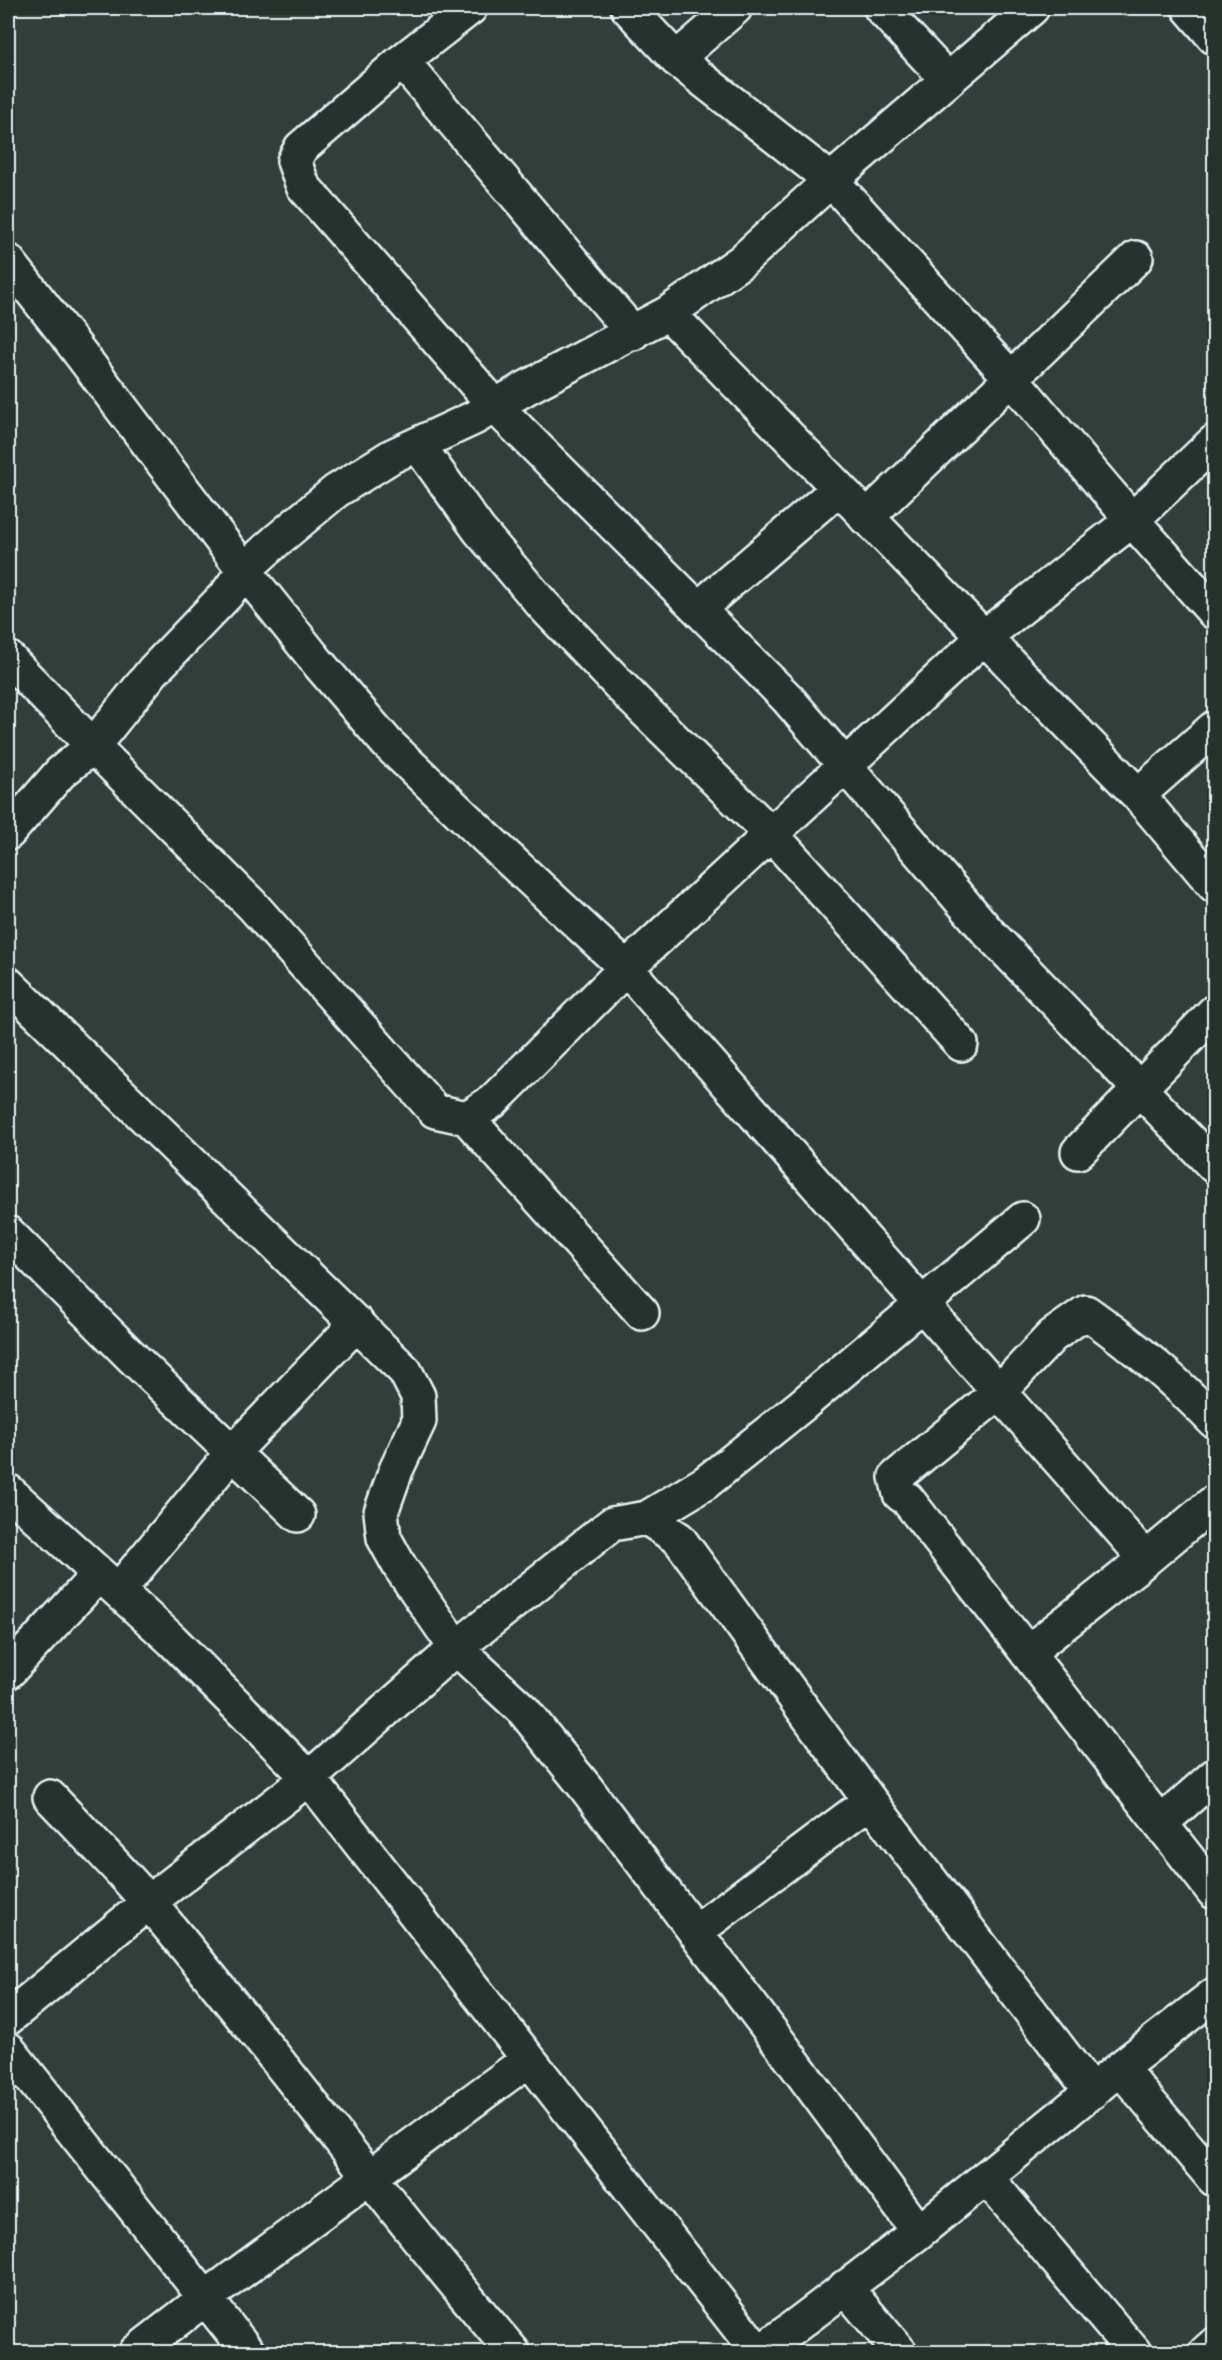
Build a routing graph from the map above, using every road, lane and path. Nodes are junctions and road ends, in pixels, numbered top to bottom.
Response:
1 (470, 8) edge
2 (628, 8) edge
3 (735, 8) edge
4 (881, 8) edge
5 (1032, 8) edge
6 (1189, 8) edge
7 (1215, 37) edge
8 (676, 59) junction
9 (402, 61) junction
10 (947, 79) junction
11 (831, 180) junction
12 (1136, 258) dead end
13 (8, 261) edge
14 (668, 313) junction
15 (633, 333) junction
16 (1011, 378) junction
17 (495, 406) junction
18 (418, 445) junction
19 (1213, 447) edge
20 (838, 489) junction
21 (866, 518) junction
22 (1132, 520) junction
23 (244, 570) junction
24 (698, 609) junction
25 (1215, 612) edge
26 (983, 638) junction
27 (8, 658) edge
28 (1215, 728) edge
29 (93, 746) junction
30 (846, 765) junction
31 (1138, 795) junction
32 (8, 833) edge
33 (771, 834) junction
34 (1215, 885) edge
35 (626, 968) junction
36 (8, 984) edge
37 (1215, 1012) edge
38 (961, 1044) dead end
39 (1141, 1088) junction
40 (467, 1118) junction
41 (1078, 1152) dead end
42 (1215, 1166) edge
43 (1023, 1219) dead end
44 (8, 1233) edge
45 (921, 1306) junction
46 (642, 1313) dead end
47 (357, 1323) junction
48 (998, 1393) junction
49 (1215, 1421) edge
50 (232, 1452) junction
51 (8, 1491) edge
52 (1215, 1502) edge
53 (298, 1515) dead end
54 (647, 1518) junction
55 (1146, 1559) junction
56 (109, 1583) junction
57 (456, 1648) junction
58 (1027, 1653) junction
59 (8, 1672) edge
60 (1215, 1776) edge
61 (309, 1778) junction
62 (50, 1797) dead end
63 (870, 1801) junction
64 (1161, 1823) junction
65 (1215, 1892) edge
66 (148, 1902) junction
67 (695, 1932) junction
68 (1215, 1995) edge
69 (8, 2018) edge
70 (8, 2049) edge
71 (528, 2060) junction
72 (1120, 2068) junction
73 (1092, 2092) junction
74 (370, 2177) junction
75 (986, 2177) junction
76 (1215, 2180) edge
77 (919, 2232) junction
78 (845, 2286) junction
79 (204, 2299) junction
80 (1215, 2345) edge
81 (136, 2352) edge
82 (248, 2352) edge
83 (513, 2352) edge
84 (759, 2352) edge
85 (900, 2352) edge
86 (1134, 2352) edge
87 (1206, 2352) edge

1 - 9 street
2 - 8 street
3 - 8 street
4 - 10 street
5 - 10 street
6 - 7 street
8 - 11 street
9 - 15 street
9 - 17 street
10 - 11 street
11 - 14 street
11 - 16 street
12 - 16 street
13 - 23 street
14 - 15 street
14 - 20 street
15 - 17 street
16 - 21 street
16 - 22 street
17 - 18 street
17 - 24 street
18 - 23 street
18 - 33 street
19 - 22 street
20 - 21 street
20 - 24 street
21 - 26 street
22 - 25 street
22 - 26 street
23 - 29 street
23 - 35 street
24 - 30 street
26 - 30 street
26 - 31 street
27 - 29 street
28 - 31 street
29 - 32 street
29 - 40 street
30 - 33 street
30 - 39 street
31 - 34 street
33 - 35 street
33 - 38 street
35 - 40 street
35 - 45 street
36 - 47 street
37 - 39 street
39 - 41 street
39 - 42 street
40 - 46 street
43 - 45 street
44 - 50 street
45 - 48 street
45 - 54 street
47 - 50 street
47 - 57 street
48 - 49 street
48 - 55 street
48 - 58 street
50 - 53 street
50 - 56 street
51 - 56 street
52 - 55 street
54 - 57 street
54 - 63 street
55 - 58 street
56 - 59 street
56 - 61 street
57 - 61 street
57 - 67 street
58 - 64 street
60 - 64 street
61 - 66 street
61 - 71 street
62 - 66 street
63 - 67 street
63 - 73 street
64 - 65 street
66 - 69 street
66 - 74 street
67 - 77 street
68 - 72 street
70 - 79 street
71 - 74 street
71 - 84 street
72 - 73 street
72 - 76 street
73 - 75 street
74 - 79 street
74 - 83 street
75 - 77 street
75 - 86 street
77 - 78 street
78 - 84 street
78 - 85 street
79 - 81 street
79 - 82 street
80 - 87 street

